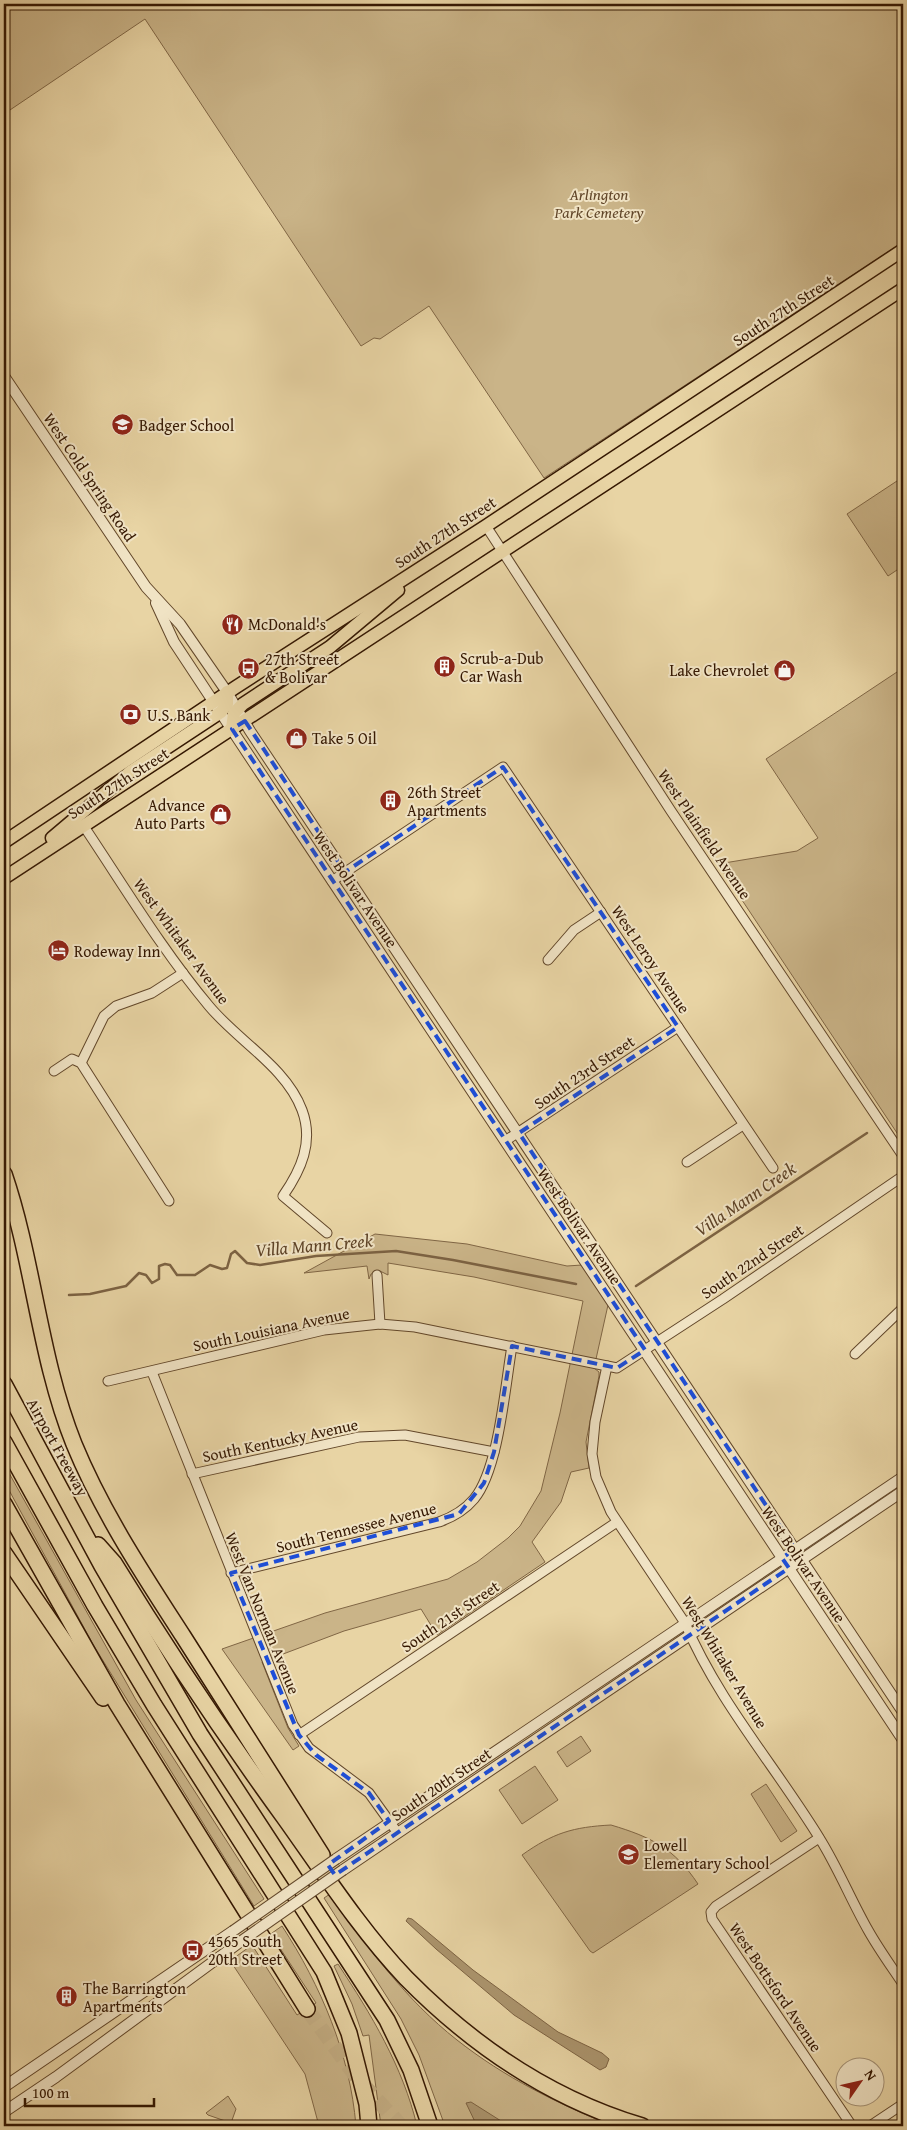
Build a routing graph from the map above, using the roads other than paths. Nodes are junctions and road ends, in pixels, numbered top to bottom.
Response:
1 (903, 250) edge
2 (903, 289) edge
3 (4, 376) edge
4 (486, 526) junction
5 (502, 551) junction
6 (436, 558) junction
7 (151, 594) junction
8 (228, 692) junction
9 (214, 701) junction
10 (238, 709) junction
11 (221, 712) junction
12 (245, 721) junction
13 (232, 729) junction
14 (282, 776) junction
15 (268, 785) junction
16 (83, 825) junction
17 (4, 842) edge
18 (17, 869) junction
19 (346, 872) junction
20 (4, 878) edge
21 (332, 881) junction
22 (601, 912) junction
23 (548, 960) dead end
24 (183, 973) junction
25 (431, 1000) junction
26 (418, 1009) junction
27 (678, 1027) junction
28 (81, 1063) junction
29 (54, 1071) dead end
30 (743, 1124) junction
31 (519, 1132) junction
32 (505, 1141) junction
33 (903, 1156) edge
34 (687, 1162) dead end
35 (772, 1168) dead end
36 (4, 1174) edge
37 (903, 1176) edge
38 (169, 1202) dead end
39 (327, 1233) dead end
40 (377, 1275) dead end
41 (903, 1308) edge
42 (380, 1324) junction
43 (657, 1342) junction
44 (512, 1346) junction
45 (645, 1350) junction
46 (855, 1354) dead end
47 (607, 1366) junction
48 (617, 1368) joint
49 (152, 1372) junction
50 (108, 1381) dead end
51 (4, 1384) edge
52 (4, 1442) edge
53 (494, 1452) junction
54 (192, 1474) junction
55 (903, 1477) edge
56 (903, 1491) edge
57 (4, 1504) edge
58 (617, 1522) junction
59 (82, 1526) junction
60 (795, 1549) junction
61 (4, 1553) edge
62 (782, 1558) junction
63 (802, 1559) junction
64 (789, 1568) junction
65 (231, 1573) junction
66 (686, 1623) junction
67 (690, 1634) junction
68 (903, 1712) edge
69 (299, 1735) junction
70 (903, 1740) edge
71 (142, 1746) junction
72 (390, 1821) junction
73 (396, 1832) junction
74 (819, 1838) junction
75 (356, 1915) junction
76 (178, 1968) junction
77 (187, 1981) junction
78 (903, 1984) edge
79 (307, 2009) tunnel mouth
80 (4, 2086) edge
81 (903, 2104) edge
82 (4, 2112) edge
83 (369, 2126) edge
84 (430, 2126) edge
85 (642, 2126) edge
86 (852, 2126) edge
87 (870, 2126) edge

1 - 4 main road, South 27th Street
2 - 5 main road, South 27th Street
3 - 7 street, West Cold Spring Road
4 - 5 street, West Plainfield Avenue
4 - 6 main road, South 27th Street
5 - 12 main road, South 27th Street
5 - 33 street, West Plainfield Avenue
6 - 8 main road, South 27th Street
6 - 10 main road
7 - 8 street, West Cold Spring Road
7 - 9 street, West Cold Spring Road
8 - 9 main road, South 27th Street
8 - 10 street, West Cold Spring Road
8 - 11 main road
9 - 11 street, West Cold Spring Road
9 - 17 main road, South 27th Street
10 - 12 street, West Cold Spring Road
10 - 13 main road
11 - 13 street, West Cold Spring Road
11 - 18 main road
12 - 13 main road, South 27th Street
12 - 14 street, West Bolivar Avenue
13 - 15 street, West Bolivar Avenue
13 - 16 main road, South 27th Street
14 - 15 street
14 - 19 street, West Bolivar Avenue
15 - 21 street, West Bolivar Avenue
16 - 18 main road, South 27th Street
16 - 24 street, West Whitaker Avenue
18 - 20 main road, South 27th Street
19 - 21 street
19 - 22 street, West Leroy Avenue
19 - 25 street, West Bolivar Avenue
21 - 26 street, West Bolivar Avenue
22 - 23 street
22 - 27 street, West Leroy Avenue
24 - 28 street
24 - 39 street, West Whitaker Avenue
25 - 26 street
25 - 31 street, West Bolivar Avenue
26 - 32 street, West Bolivar Avenue
27 - 30 street, West Leroy Avenue
27 - 31 street, South 23rd Street
28 - 29 street
28 - 38 street
30 - 34 street
30 - 35 street, West Leroy Avenue
31 - 32 street, South 23rd Street
31 - 43 street, West Bolivar Avenue
32 - 45 street, West Bolivar Avenue
36 - 75 highway
37 - 43 street, South 22nd Street
40 - 42 street
41 - 46 street
42 - 44 street, South Louisiana Avenue
42 - 49 street, South Louisiana Avenue
43 - 45 street, South 22nd Street
43 - 60 street, West Bolivar Avenue
44 - 47 street, South Louisiana Avenue
44 - 53 street, South Tennessee Avenue
45 - 48 street, South 22nd Street
45 - 62 street, West Bolivar Avenue
47 - 48 street, South Louisiana Avenue
47 - 58 street, West Whitaker Avenue
49 - 50 street, South Louisiana Avenue
49 - 54 street, West Van Norman Avenue
51 - 59 highway, Airport Freeway
52 - 83 highway
53 - 54 street, South Kentucky Avenue
53 - 65 street, South Tennessee Avenue
54 - 65 street, West Van Norman Avenue
55 - 60 street, South 20th Street
56 - 63 street, South 20th Street
57 - 71 highway
58 - 66 street, West Whitaker Avenue
58 - 69 street, South 21st Street
59 - 75 highway
59 - 84 highway
60 - 62 street, South 20th Street
60 - 63 street, West Bolivar Avenue
61 - 71 highway
62 - 64 street, West Bolivar Avenue
62 - 66 street, South 20th Street
63 - 64 street, South 20th Street
63 - 68 street, West Bolivar Avenue
64 - 67 street, South 20th Street
64 - 70 street, West Bolivar Avenue
65 - 69 street, West Van Norman Avenue
66 - 67 street, West Whitaker Avenue
66 - 72 street, South 20th Street
67 - 73 street, South 20th Street
67 - 74 street, West Whitaker Avenue
69 - 72 street, West Van Norman Avenue
71 - 79 highway
72 - 73 street, West Van Norman Avenue
72 - 76 street, South 20th Street, bridge
73 - 77 street, South 20th Street, bridge
74 - 78 street, West Whitaker Avenue
74 - 86 street, West Bottsford Avenue
75 - 85 highway
76 - 77 street
76 - 80 street, South 20th Street
77 - 82 street, South 20th Street
81 - 87 street

